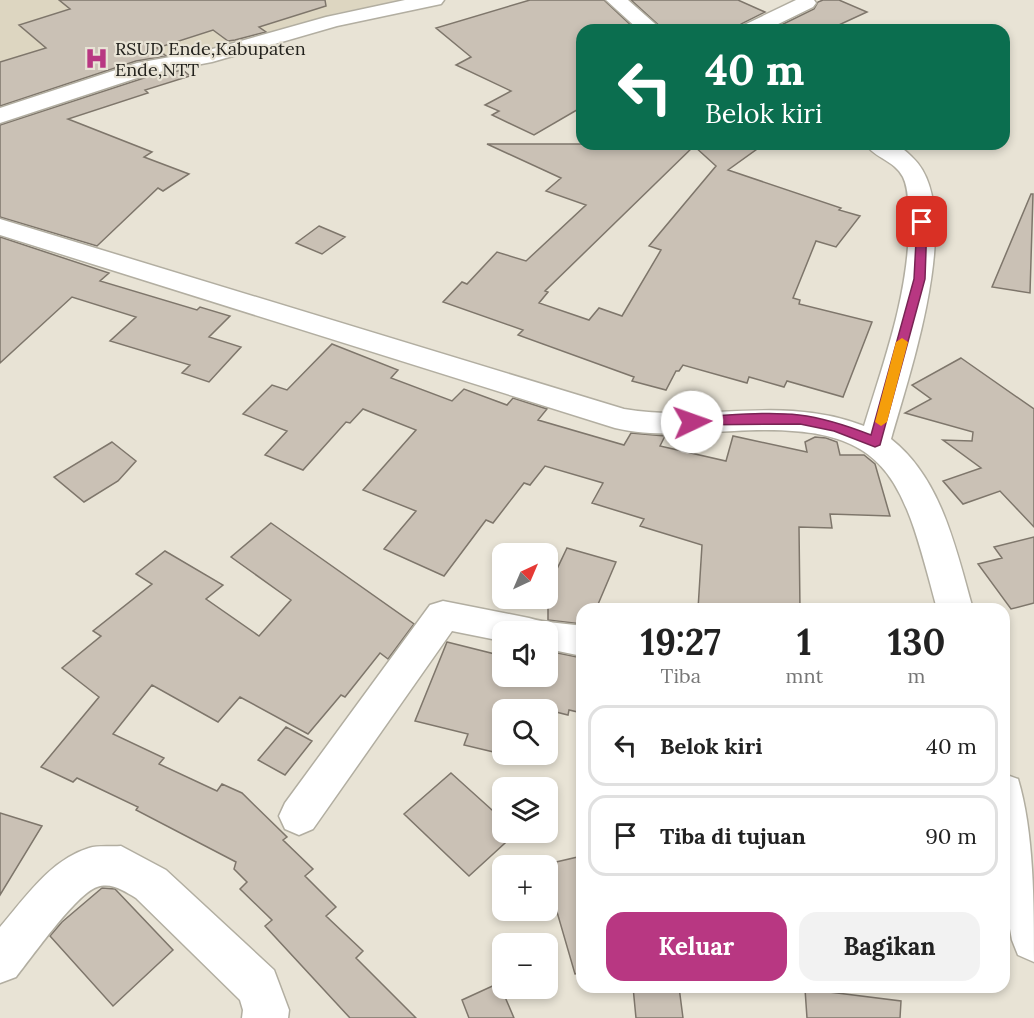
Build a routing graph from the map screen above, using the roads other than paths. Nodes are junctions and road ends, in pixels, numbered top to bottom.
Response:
1 (434, 0) edge
2 (616, 0) edge
3 (806, 3) dead end
4 (645, 24) edge
5 (762, 24) edge
6 (0, 116) edge
7 (887, 150) edge
8 (0, 227) edge
9 (875, 442) junction
10 (953, 603) edge
11 (492, 625) edge
12 (558, 637) edge
13 (576, 640) edge
14 (299, 816) dead end
15 (1010, 822) edge
16 (1034, 940) edge
17 (0, 961) edge
18 (265, 1018) edge

1 - 6 street
2 - 4 street
3 - 5 street
7 - 9 street
8 - 9 street
9 - 10 street
11 - 14 street
12 - 13 street
15 - 16 street
17 - 18 street

